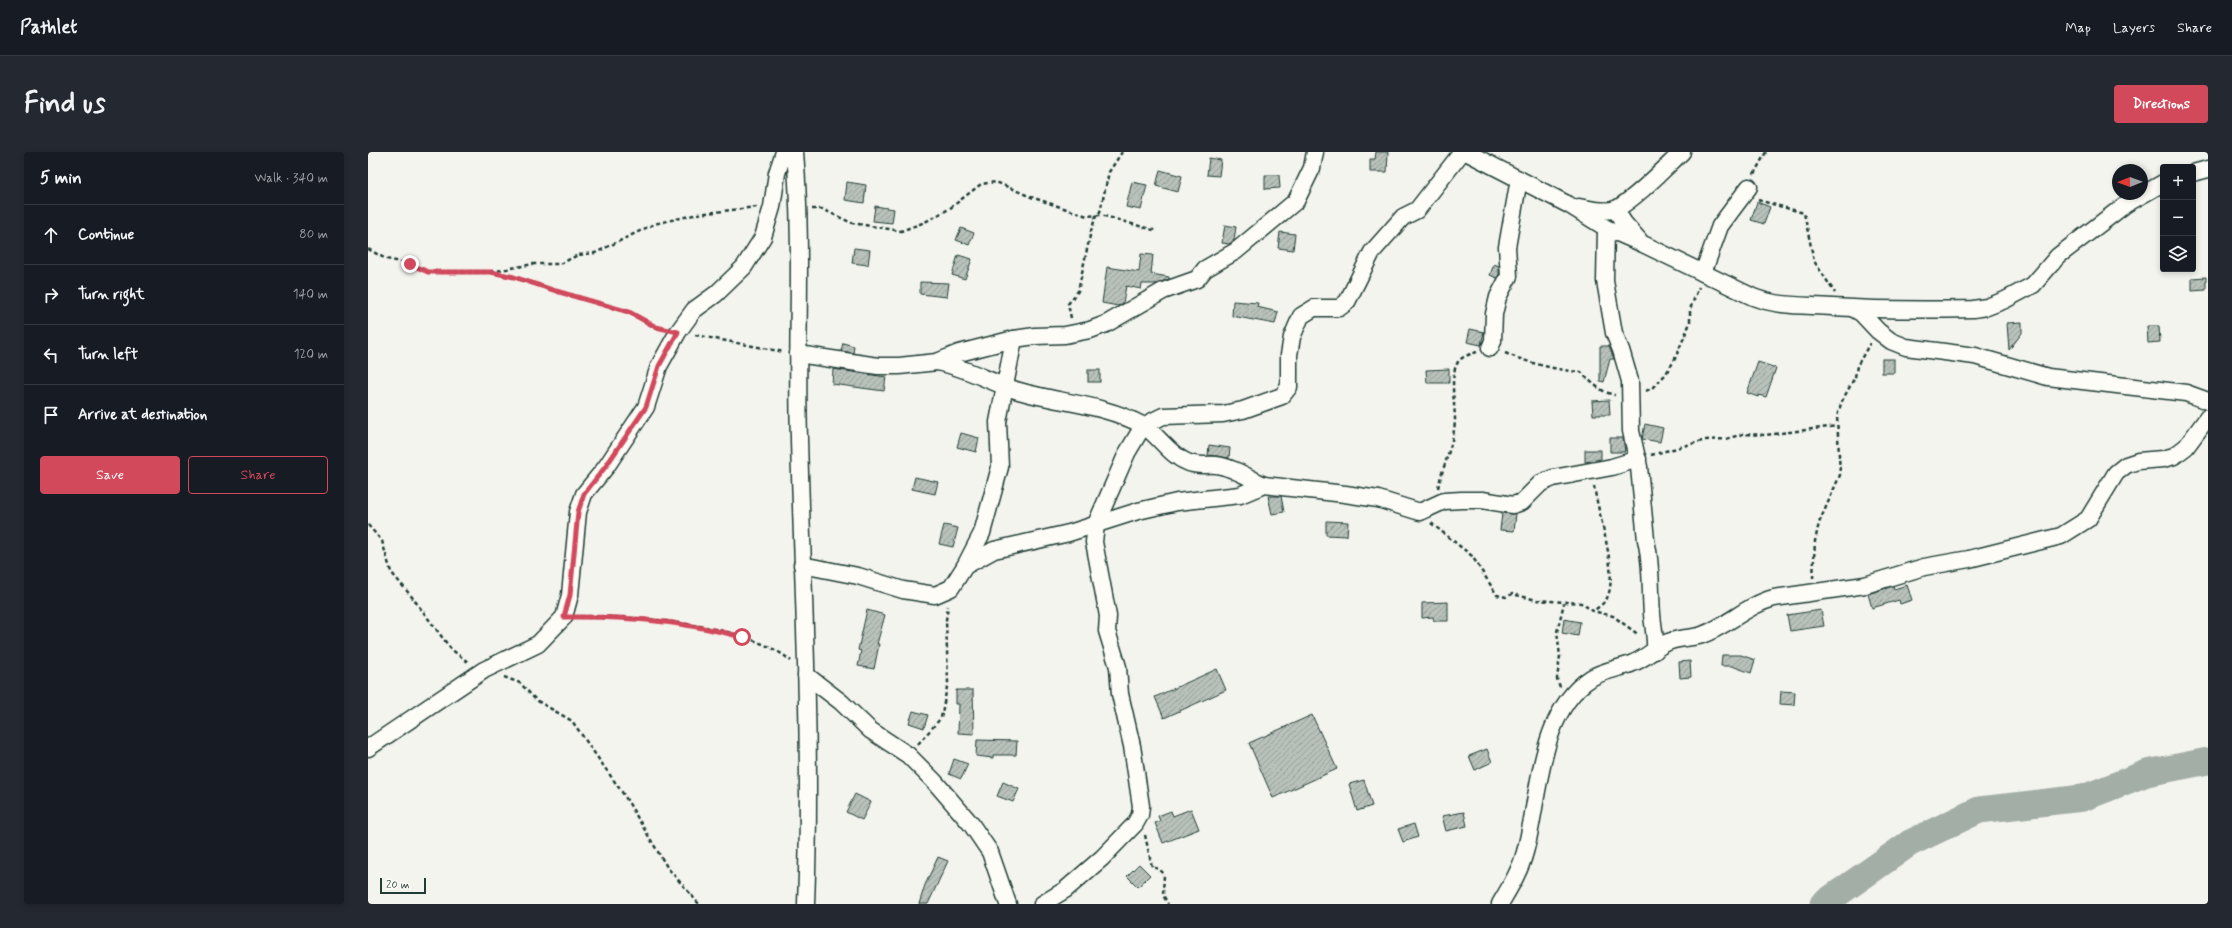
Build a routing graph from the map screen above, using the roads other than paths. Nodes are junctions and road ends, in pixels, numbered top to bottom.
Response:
1 (784, 152) edge
2 (795, 152) edge
3 (1315, 152) edge
4 (1462, 152) edge
5 (1466, 152) edge
6 (1682, 152) edge
7 (2208, 170) edge
8 (2196, 172) edge
9 (1519, 179) junction
10 (2160, 185) edge
11 (1746, 191) road end
12 (1569, 205) junction
13 (1615, 209) junction
14 (1606, 228) junction
15 (1643, 244) junction
16 (1703, 273) junction
17 (1850, 308) junction
18 (1014, 339) junction
19 (1490, 348) road end
20 (798, 354) junction
21 (936, 362) junction
22 (1006, 385) junction
23 (2208, 401) edge
24 (2208, 417) edge
25 (1143, 426) junction
26 (1638, 459) junction
27 (1264, 485) junction
28 (1096, 524) junction
29 (802, 565) junction
30 (965, 566) junction
31 (1656, 643) junction
32 (806, 675) junction
33 (368, 748) edge
34 (806, 904) edge
35 (1008, 904) edge
36 (1042, 904) edge
37 (1500, 904) edge

1 - 33 street
2 - 20 street
3 - 18 street
4 - 25 street
5 - 9 street
6 - 13 street
7 - 8 street
9 - 12 street
9 - 19 street
10 - 17 street
11 - 16 street
12 - 13 street
12 - 14 street
13 - 15 street
14 - 15 street
14 - 26 street
15 - 16 street
16 - 17 street
17 - 23 street
18 - 21 street
18 - 22 street
20 - 21 street
20 - 29 street
21 - 22 street
22 - 25 street
22 - 30 street
24 - 31 street
25 - 27 street
25 - 28 street
26 - 27 street
26 - 31 street
27 - 28 street
28 - 30 street
28 - 36 street
29 - 30 street
29 - 32 street
31 - 37 street
32 - 34 street
32 - 35 street

